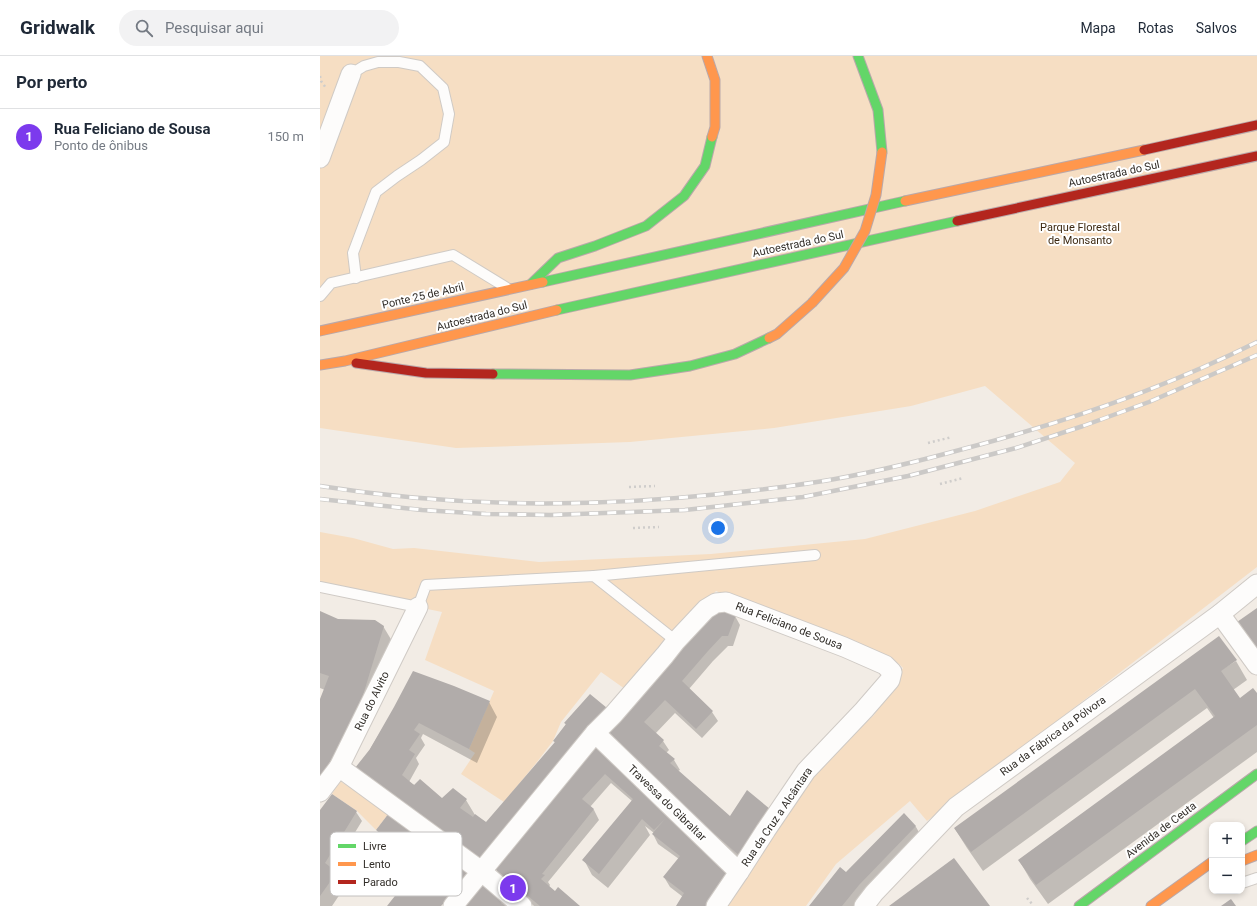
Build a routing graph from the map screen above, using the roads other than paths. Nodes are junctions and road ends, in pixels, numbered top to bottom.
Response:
1 (707, 56) edge
2 (858, 56) edge
3 (351, 74) joint
4 (1257, 125) edge
5 (1257, 156) edge
6 (320, 158) edge
7 (356, 278) junction
8 (531, 284) junction
9 (509, 289) junction
10 (320, 296) edge
11 (320, 331) edge
12 (345, 361) junction
13 (320, 364) edge
14 (815, 555) dead end
15 (594, 576) junction
16 (1257, 584) edge
17 (320, 587) edge
18 (1257, 588) edge
19 (418, 608) junction
20 (1220, 614) junction
21 (676, 641) junction
22 (878, 662) joint
23 (1257, 664) edge
24 (595, 733) junction
25 (339, 767) junction
26 (1257, 774) edge
27 (320, 792) edge
28 (1257, 831) edge
29 (428, 832) edge
30 (1245, 839) edge
31 (1257, 855) edge
32 (462, 857) edge
33 (1245, 860) edge
34 (1209, 864) edge
35 (481, 871) junction
36 (739, 872) junction
37 (1209, 874) edge
38 (1257, 878) edge
39 (1245, 882) edge
40 (1179, 886) junction
41 (462, 895) edge
42 (461, 896) edge
43 (453, 906) edge
44 (522, 906) edge
45 (716, 906) edge
46 (864, 906) edge
47 (1078, 906) edge
48 (1152, 906) edge

1 - 8 highway
2 - 12 highway, bridge
3 - 6 street
3 - 7 lane
4 - 8 highway, Autoestrada do Sul
5 - 12 highway, Autoestrada do Sul
7 - 9 lane
7 - 10 lane
8 - 9 highway, Ponte 25 de Abril
9 - 11 highway, Ponte 25 de Abril
12 - 13 highway
14 - 15 lane
15 - 19 lane
15 - 21 lane
16 - 20 street, Rua da Fábrica da Pólvora
17 - 19 lane
18 - 20 lane
19 - 25 street, Rua do Alvito
20 - 23 street
20 - 46 street, Rua da Fábrica da Pólvora
21 - 22 street, Rua Feliciano de Sousa
21 - 24 street, Rua Feliciano de Sousa
22 - 36 street, Rua da Cruz a Alcântara
24 - 35 street, Rua Feliciano de Sousa
24 - 36 street, Travessa do Gibraltar
25 - 27 street, Rua do Alvito
25 - 29 street
26 - 47 highway, Avenida de Ceuta
28 - 30 highway
31 - 33 highway
32 - 35 street
34 - 40 highway
35 - 41 street, Rua Feliciano de Sousa
35 - 44 street
36 - 45 street, Rua da Cruz a Alcântara
37 - 40 highway
38 - 39 lane
40 - 48 highway
42 - 43 street, Rua Feliciano de Sousa

